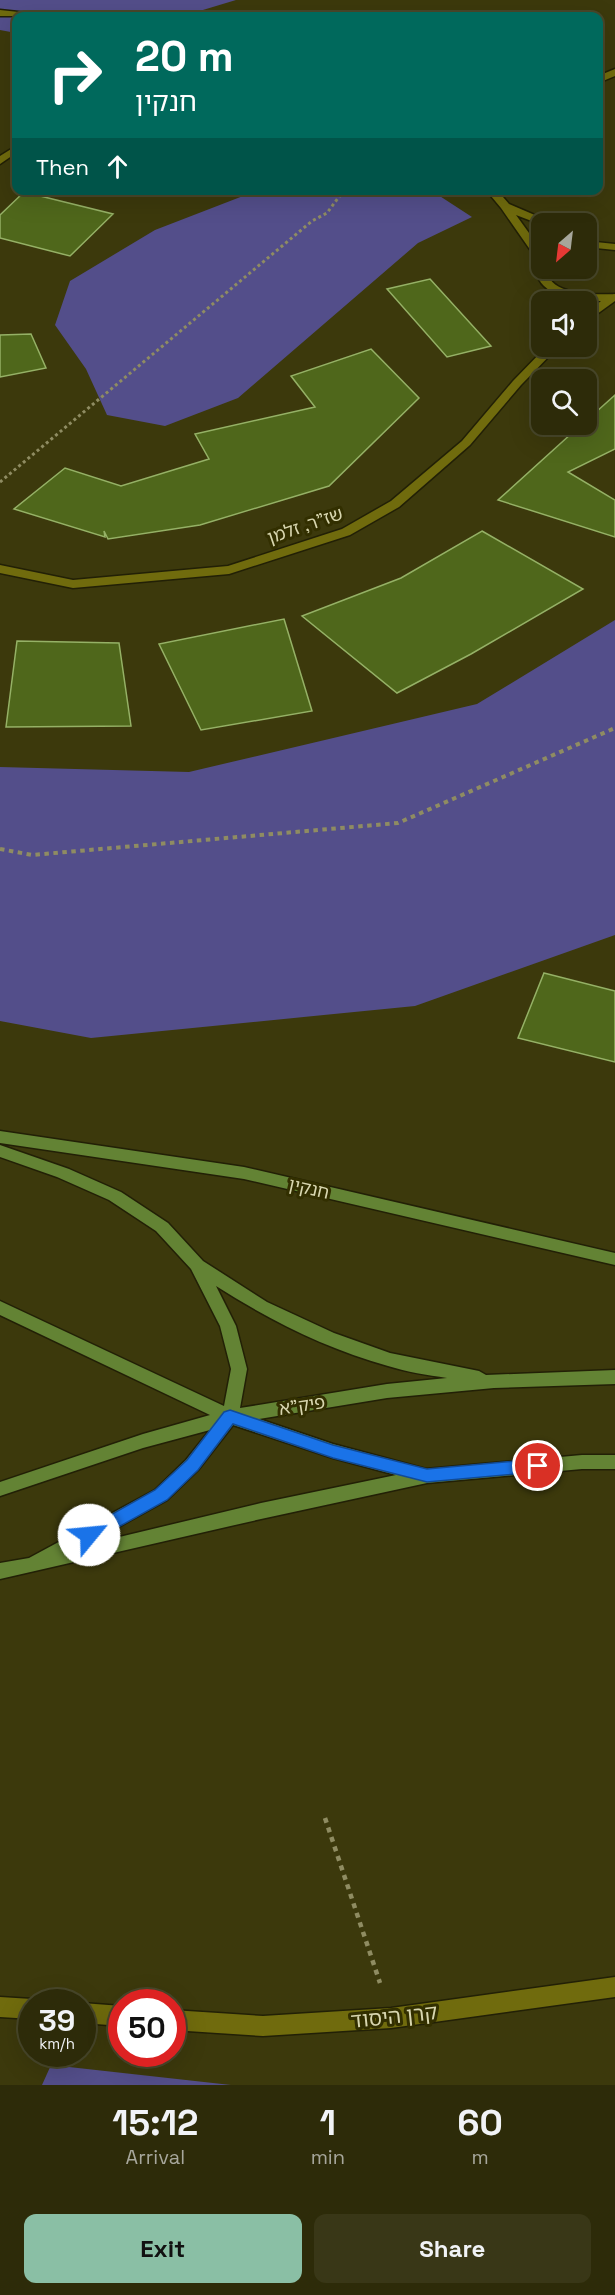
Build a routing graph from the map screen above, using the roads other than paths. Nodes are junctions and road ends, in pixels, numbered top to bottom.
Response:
1 (495, 195) edge
2 (505, 206) junction
3 (531, 217) edge
4 (597, 243) edge
5 (531, 245) edge
6 (615, 247) edge
7 (543, 279) edge
8 (557, 291) edge
9 (614, 297) edge
10 (597, 299) edge
11 (597, 310) edge
12 (543, 357) edge
13 (0, 569) edge
14 (0, 1137) edge
15 (0, 1151) edge
16 (615, 1259) edge
17 (197, 1265) junction
18 (0, 1308) edge
19 (615, 1377) edge
20 (494, 1381) junction
21 (230, 1416) junction
22 (615, 1462) edge
23 (427, 1476) junction
24 (0, 1489) edge
25 (32, 1565) junction
26 (0, 1570) edge
27 (615, 1988) edge
28 (0, 2007) edge
29 (18, 2008) edge
30 (186, 2021) edge

1 - 2 street
2 - 3 street
2 - 5 street
4 - 6 street
7 - 8 street
9 - 10 street
9 - 11 street
12 - 13 street, שז"ר, זלמן
14 - 16 main road, חנקין
15 - 17 main road
17 - 20 main road
17 - 21 main road
18 - 21 main road
19 - 20 main road, פיק"א
20 - 21 main road, פיק"א
21 - 23 main road
21 - 24 main road, פיק"א
21 - 25 main road
22 - 23 main road
23 - 25 main road
25 - 26 main road
27 - 30 street, קרן היסוד
28 - 29 street

